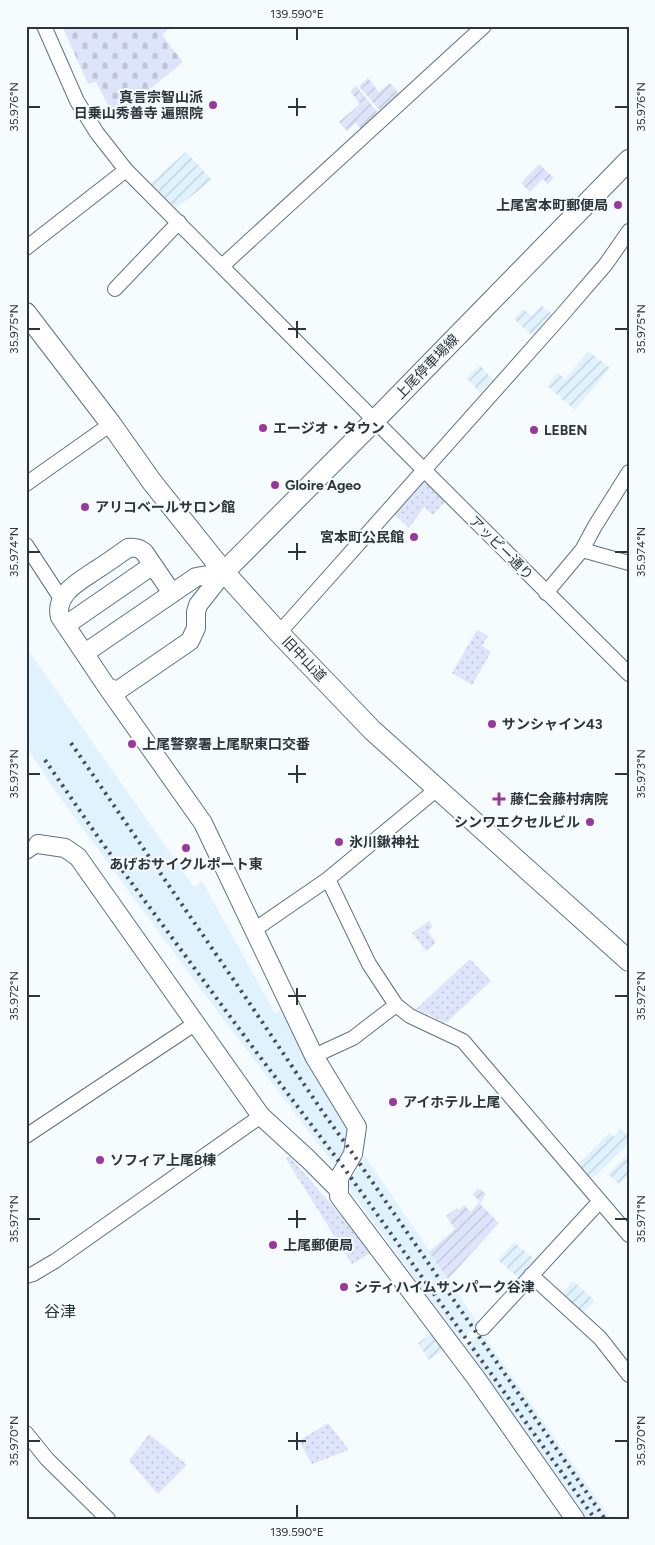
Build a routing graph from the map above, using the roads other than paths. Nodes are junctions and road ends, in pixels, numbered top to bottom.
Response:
1 (44, 26) edge
2 (484, 26) edge
3 (629, 160) edge
4 (126, 170) junction
5 (179, 222) junction
6 (629, 231) edge
7 (26, 248) edge
8 (222, 266) junction
9 (115, 290) dead end
10 (26, 313) edge
11 (375, 420) junction
12 (111, 424) junction
13 (424, 470) junction
14 (629, 472) edge
15 (26, 484) edge
16 (26, 545) edge
17 (582, 550) junction
18 (629, 563) edge
19 (153, 565) junction
20 (224, 572) junction
21 (172, 593) junction
22 (546, 593) junction
23 (62, 600) junction
24 (66, 625) junction
25 (279, 633) junction
26 (85, 653) junction
27 (629, 674) edge
28 (107, 687) junction
29 (437, 789) junction
30 (30, 846) edge
31 (328, 879) junction
32 (254, 930) junction
33 (629, 961) edge
34 (396, 1005) junction
35 (196, 1023) junction
36 (314, 1056) junction
37 (261, 1116) junction
38 (26, 1136) edge
39 (338, 1189) junction
40 (600, 1201) junction
41 (629, 1235) edge
42 (531, 1275) junction
43 (26, 1276) edge
44 (483, 1328) dead end
45 (629, 1375) edge
46 (26, 1434) edge
47 (108, 1519) edge
48 (575, 1519) edge

1 - 4 street, アッピー通り
2 - 8 street
3 - 11 main road, 上尾停車場線
4 - 5 street, アッピー通り
4 - 7 street
5 - 8 street, アッピー通り
5 - 9 street
6 - 13 street
8 - 11 street, アッピー通り
10 - 12 main road, 旧中山道
11 - 13 street, アッピー通り
11 - 20 main road, 上尾停車場線
12 - 15 street
12 - 20 main road, 旧中山道
13 - 22 street, アッピー通り
13 - 25 street
14 - 17 street
16 - 23 street
17 - 18 street
17 - 22 street
19 - 21 street
19 - 23 street
19 - 24 street
20 - 21 street
20 - 25 main road, 旧中山道
20 - 28 street
21 - 26 street
22 - 27 street, アッピー通り
23 - 24 street
24 - 26 street
25 - 29 main road, 旧中山道
26 - 28 street
28 - 32 street
29 - 31 street
29 - 33 main road, 旧中山道
30 - 35 street
31 - 32 street
31 - 34 street
32 - 36 street
34 - 36 street
34 - 40 street
35 - 37 street
35 - 38 street
36 - 39 street
37 - 39 street
37 - 43 street
39 - 48 street
40 - 41 street
40 - 42 street
42 - 44 street
42 - 45 street
46 - 47 street

